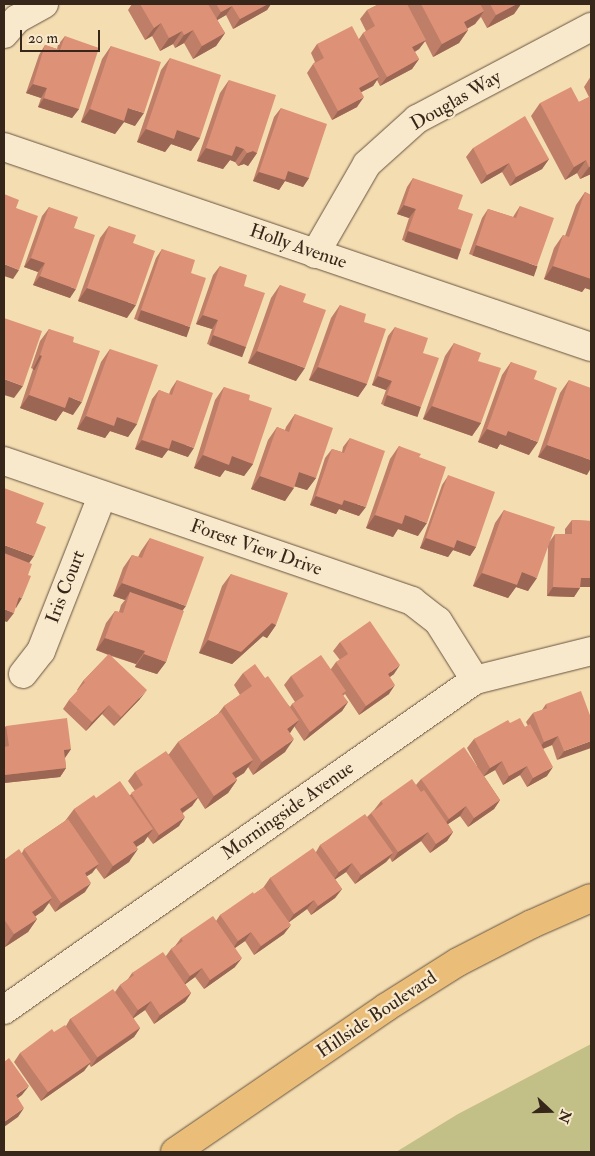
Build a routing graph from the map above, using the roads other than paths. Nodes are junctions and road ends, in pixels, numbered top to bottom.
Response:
1 (44, 4) edge
2 (591, 27) edge
3 (4, 34) edge
4 (4, 147) edge
5 (315, 254) junction
6 (591, 348) edge
7 (4, 461) edge
8 (102, 496) junction
9 (591, 651) edge
10 (23, 674) dead end
11 (475, 680) junction
12 (591, 898) edge
13 (4, 1010) edge
14 (175, 1152) edge

1 - 3 street
2 - 5 street, Douglas Way
4 - 5 street, Holly Avenue
5 - 6 street, Holly Avenue
7 - 8 street, Forest View Drive
8 - 10 street, Iris Court
8 - 11 street, Forest View Drive
9 - 11 street, Morningside Avenue
11 - 13 street, Morningside Avenue
12 - 14 main road, Hillside Boulevard

